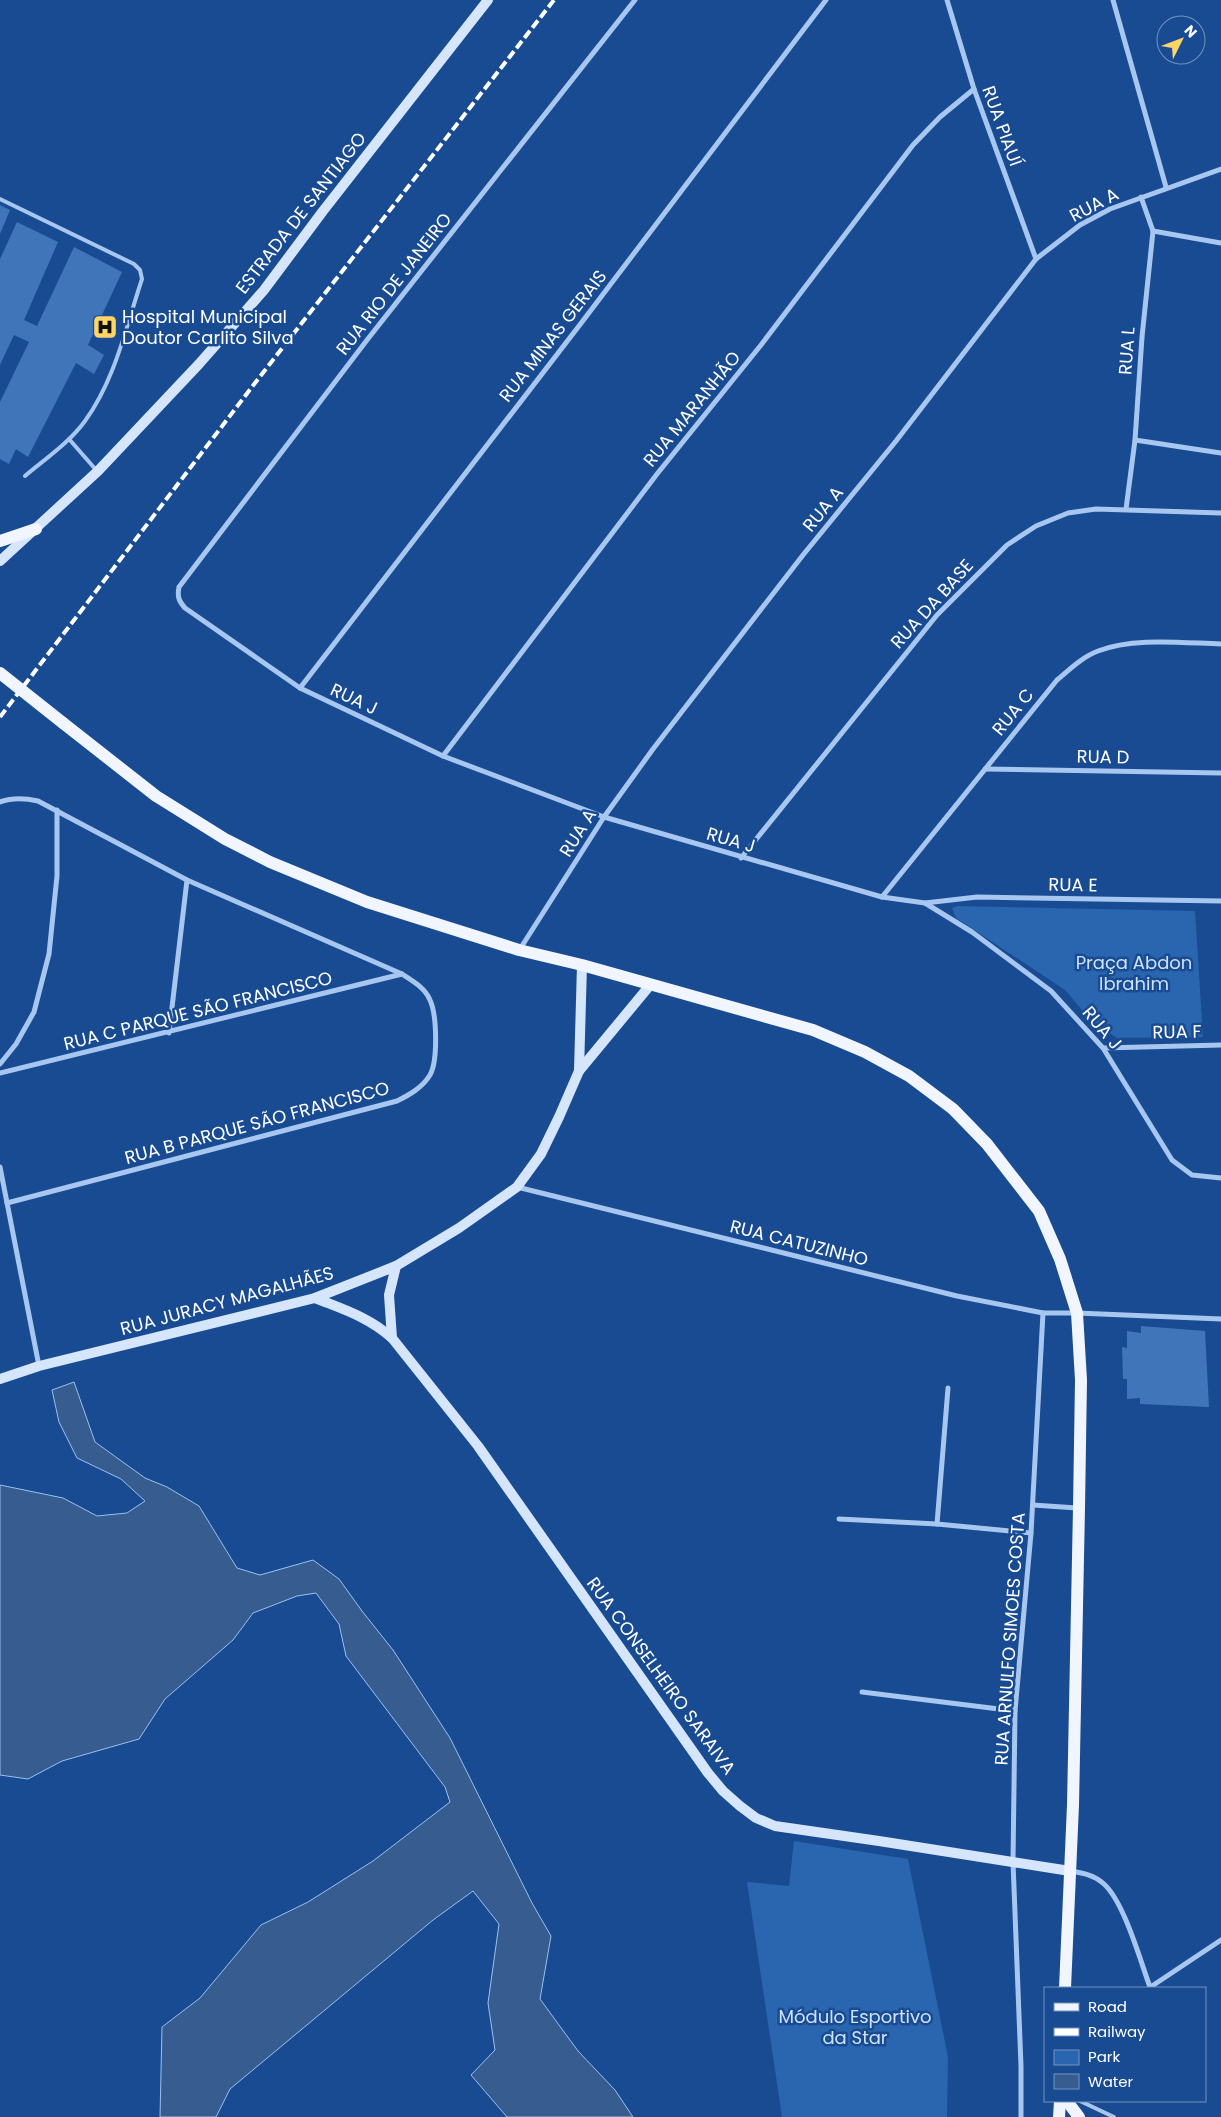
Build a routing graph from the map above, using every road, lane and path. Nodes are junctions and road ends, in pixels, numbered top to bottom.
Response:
1 (488, 0) edge
2 (635, 0) edge
3 (826, 0) edge
4 (947, 0) edge
5 (1113, 0) edge
6 (974, 89) junction
7 (1221, 169) edge
8 (1166, 187) junction
9 (1141, 197) junction
10 (0, 199) edge
11 (1153, 231) junction
12 (1221, 243) edge
13 (1036, 260) junction
14 (69, 439) junction
15 (1135, 440) junction
16 (1221, 454) edge
17 (98, 471) junction
18 (25, 476) dead end
19 (1126, 509) junction
20 (1221, 513) edge
21 (36, 529) junction
22 (0, 541) edge
23 (0, 562) edge
24 (179, 587) joint
25 (1221, 644) edge
26 (0, 673) edge
27 (300, 688) junction
28 (443, 756) junction
29 (985, 769) junction
30 (1221, 773) edge
31 (0, 802) edge
32 (56, 810) junction
33 (604, 817) junction
34 (741, 858) junction
35 (187, 880) junction
36 (882, 897) junction
37 (1221, 901) edge
38 (925, 903) junction
39 (519, 950) junction
40 (582, 965) junction
41 (402, 974) junction
42 (651, 984) junction
43 (169, 1032) junction
44 (1221, 1045) edge
45 (1103, 1048) junction
46 (0, 1064) edge
47 (579, 1071) junction
48 (0, 1073) edge
49 (0, 1167) edge
50 (1221, 1178) edge
51 (517, 1187) junction
52 (7, 1203) junction
53 (396, 1266) junction
54 (315, 1298) junction
55 (1077, 1313) junction
56 (1043, 1314) junction
57 (1221, 1319) edge
58 (392, 1338) junction
59 (39, 1366) junction
60 (0, 1379) edge
61 (948, 1388) dead end
62 (1033, 1505) junction
63 (1079, 1508) junction
64 (838, 1519) dead end
65 (938, 1524) junction
66 (1032, 1533) junction
67 (862, 1692) dead end
68 (1015, 1711) junction
69 (1013, 1862) junction
70 (1070, 1871) junction
71 (1221, 1940) edge
72 (1065, 1987) edge
73 (1149, 1987) edge
74 (1150, 1987) edge
75 (1060, 2102) edge
76 (1068, 2102) edge
77 (1082, 2102) edge
78 (1021, 2117) edge
79 (1059, 2117) edge
80 (1079, 2117) edge
81 (1114, 2117) edge

1 - 17 street, ESTRADA DE SANTIAGO
2 - 24 street, RUA RIO DE JANEIRO
3 - 27 street, RUA MINAS GERAIS
4 - 6 street, RUA PIAUÍ
5 - 8 street
6 - 13 street, RUA PIAUÍ
6 - 28 street, RUA MARANHÃO
7 - 8 street, RUA A
8 - 9 street, RUA A
9 - 11 street, RUA L
9 - 13 street, RUA A
10 - 14 lane
11 - 12 street
11 - 15 street, RUA L
13 - 33 street, RUA A
14 - 17 lane
14 - 18 lane
15 - 16 street
15 - 19 street, RUA L
17 - 21 street, ESTRADA DE SANTIAGO
19 - 20 street, RUA DA BASE
19 - 34 street, RUA DA BASE
21 - 22 main road
21 - 23 street, ESTRADA DE SANTIAGO
24 - 27 street, RUA J
25 - 29 street, RUA C
26 - 39 main road, bridge
27 - 28 street, RUA J
28 - 33 street, RUA J
29 - 30 street, RUA D
29 - 36 street, RUA C
31 - 32 street, RUA B PARQUE SÃO FRANCISCO
32 - 35 street, RUA B PARQUE SÃO FRANCISCO
32 - 46 street
33 - 34 street, RUA J
33 - 39 street, RUA A
34 - 36 street, RUA J
35 - 41 street, RUA B PARQUE SÃO FRANCISCO
35 - 43 street
36 - 38 street, RUA J
37 - 38 street, RUA E
38 - 45 street, RUA J
39 - 40 main road
40 - 42 main road
40 - 47 street
41 - 43 street, RUA C PARQUE SÃO FRANCISCO
41 - 52 street, RUA B PARQUE SÃO FRANCISCO
42 - 47 street
42 - 55 main road
43 - 48 street, RUA C PARQUE SÃO FRANCISCO
44 - 45 street, RUA F
45 - 50 street, RUA J
47 - 51 street, RUA JURACY MAGALHÃES
49 - 52 street
51 - 53 street, RUA JURACY MAGALHÃES
51 - 56 street, RUA CATUZINHO
52 - 59 street
53 - 54 street, RUA JURACY MAGALHÃES
53 - 58 street
54 - 58 street, RUA CONSELHEIRO SARAIVA
54 - 59 street, RUA JURACY MAGALHÃES
55 - 56 street, RUA CATUZINHO
55 - 57 street, RUA CATUZINHO
55 - 63 main road
56 - 62 street, RUA ARNULFO SIMOES COSTA
58 - 69 street, RUA CONSELHEIRO SARAIVA
59 - 60 street, RUA JURACY MAGALHÃES
61 - 65 street
62 - 63 street
62 - 66 street, RUA ARNULFO SIMOES COSTA
63 - 70 main road
64 - 65 street
65 - 66 street
66 - 68 street, RUA ARNULFO SIMOES COSTA
67 - 68 street
68 - 69 street, RUA ARNULFO SIMOES COSTA
69 - 70 street, RUA CONSELHEIRO SARAIVA
69 - 78 street, RUA ARNULFO SIMOES COSTA
70 - 72 main road
70 - 73 street
71 - 74 street
75 - 79 main road
76 - 80 main road
77 - 81 lane

